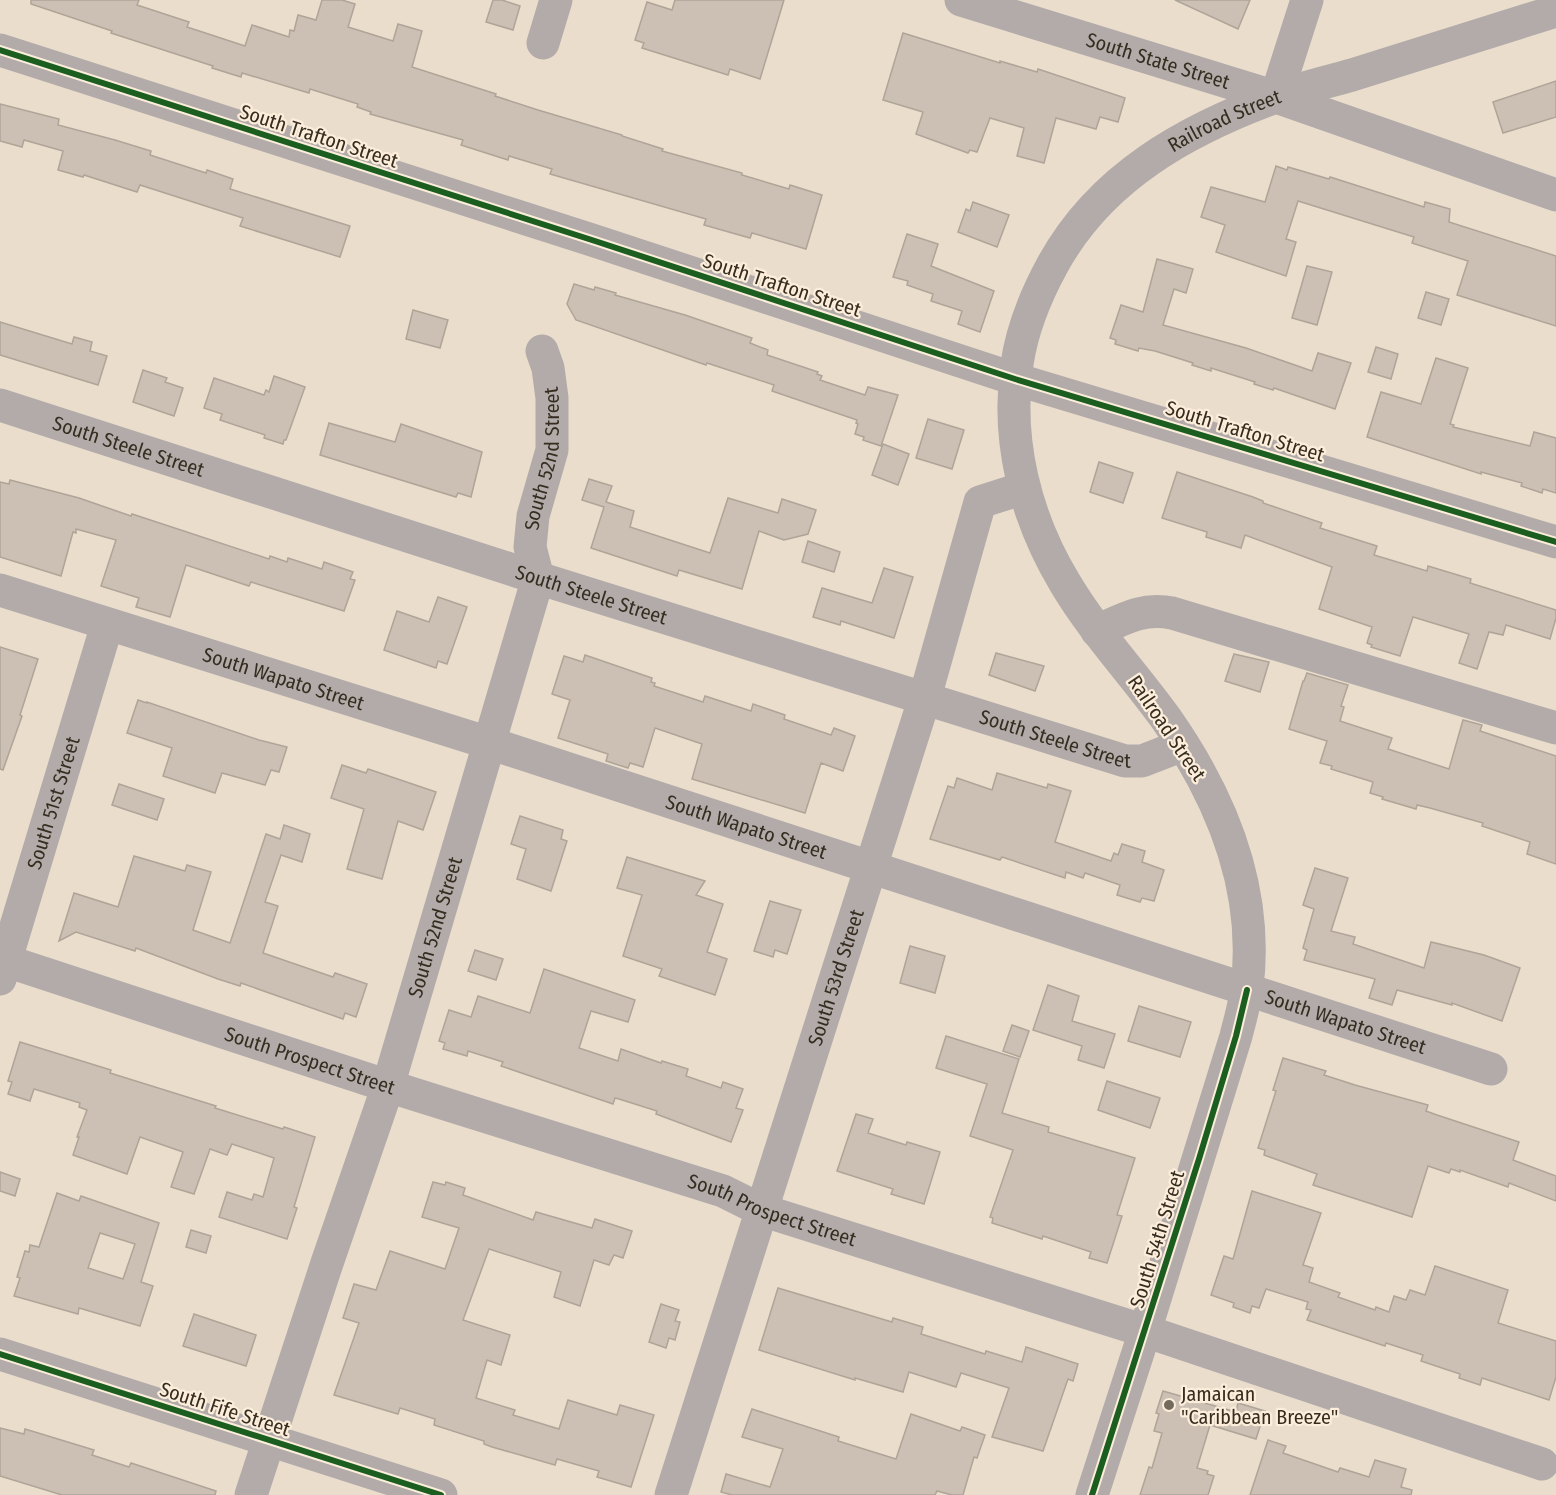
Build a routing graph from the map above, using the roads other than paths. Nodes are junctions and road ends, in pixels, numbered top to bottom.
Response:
1 (556, 0) edge
2 (961, 0) edge
3 (1307, 0) edge
4 (1556, 11) edge
5 (543, 43) dead end
6 (0, 50) edge
7 (1276, 97) junction
8 (1556, 195) edge
9 (542, 351) dead end
10 (1015, 379) junction
11 (0, 405) edge
12 (1024, 488) junction
13 (1556, 542) edge
14 (538, 578) junction
15 (0, 590) edge
16 (107, 625) junction
17 (1097, 631) junction
18 (924, 697) junction
19 (1556, 728) edge
20 (489, 743) junction
21 (1183, 745) junction
22 (872, 866) junction
23 (2, 966) edge
24 (1247, 990) junction
25 (1491, 1068) dead end
26 (388, 1086) junction
27 (760, 1210) junction
28 (1145, 1331) junction
29 (0, 1354) edge
30 (268, 1440) junction
31 (1542, 1464) dead end
32 (251, 1495) edge
33 (441, 1495) edge
34 (671, 1495) edge
35 (1092, 1495) edge

1 - 5 street
2 - 7 street, South State Street
3 - 7 street
4 - 7 street, Railroad Street
6 - 10 street, South Trafton Street
7 - 8 street, South State Street
7 - 10 street, Railroad Street
9 - 14 street, South 52nd Street
10 - 12 street, Railroad Street
10 - 13 street, South Trafton Street
11 - 14 street, South Steele Street
12 - 17 street, Railroad Street
12 - 18 street, South 53rd Street
14 - 18 street, South Steele Street
14 - 20 street, South 52nd Street
15 - 16 street, South Wapato Street
16 - 20 street, South Wapato Street
16 - 23 street, South 51st Street
17 - 19 street
17 - 21 street, Railroad Street
18 - 21 street, South Steele Street
18 - 22 street, South 53rd Street
20 - 22 street, South Wapato Street
20 - 26 street, South 52nd Street
21 - 24 street, Railroad Street
22 - 24 street, South Wapato Street
22 - 27 street, South 53rd Street
23 - 26 street, South Prospect Street
24 - 25 street, South Wapato Street
24 - 28 street, South 54th Street
26 - 27 street, South Prospect Street
26 - 30 street, South 52nd Street
27 - 28 street, South Prospect Street
27 - 34 street, South 53rd Street
28 - 31 street, South Prospect Street
28 - 35 street, South 54th Street
29 - 30 street, South Fife Street
30 - 32 street, South 52nd Street
30 - 33 street, South Fife Street

